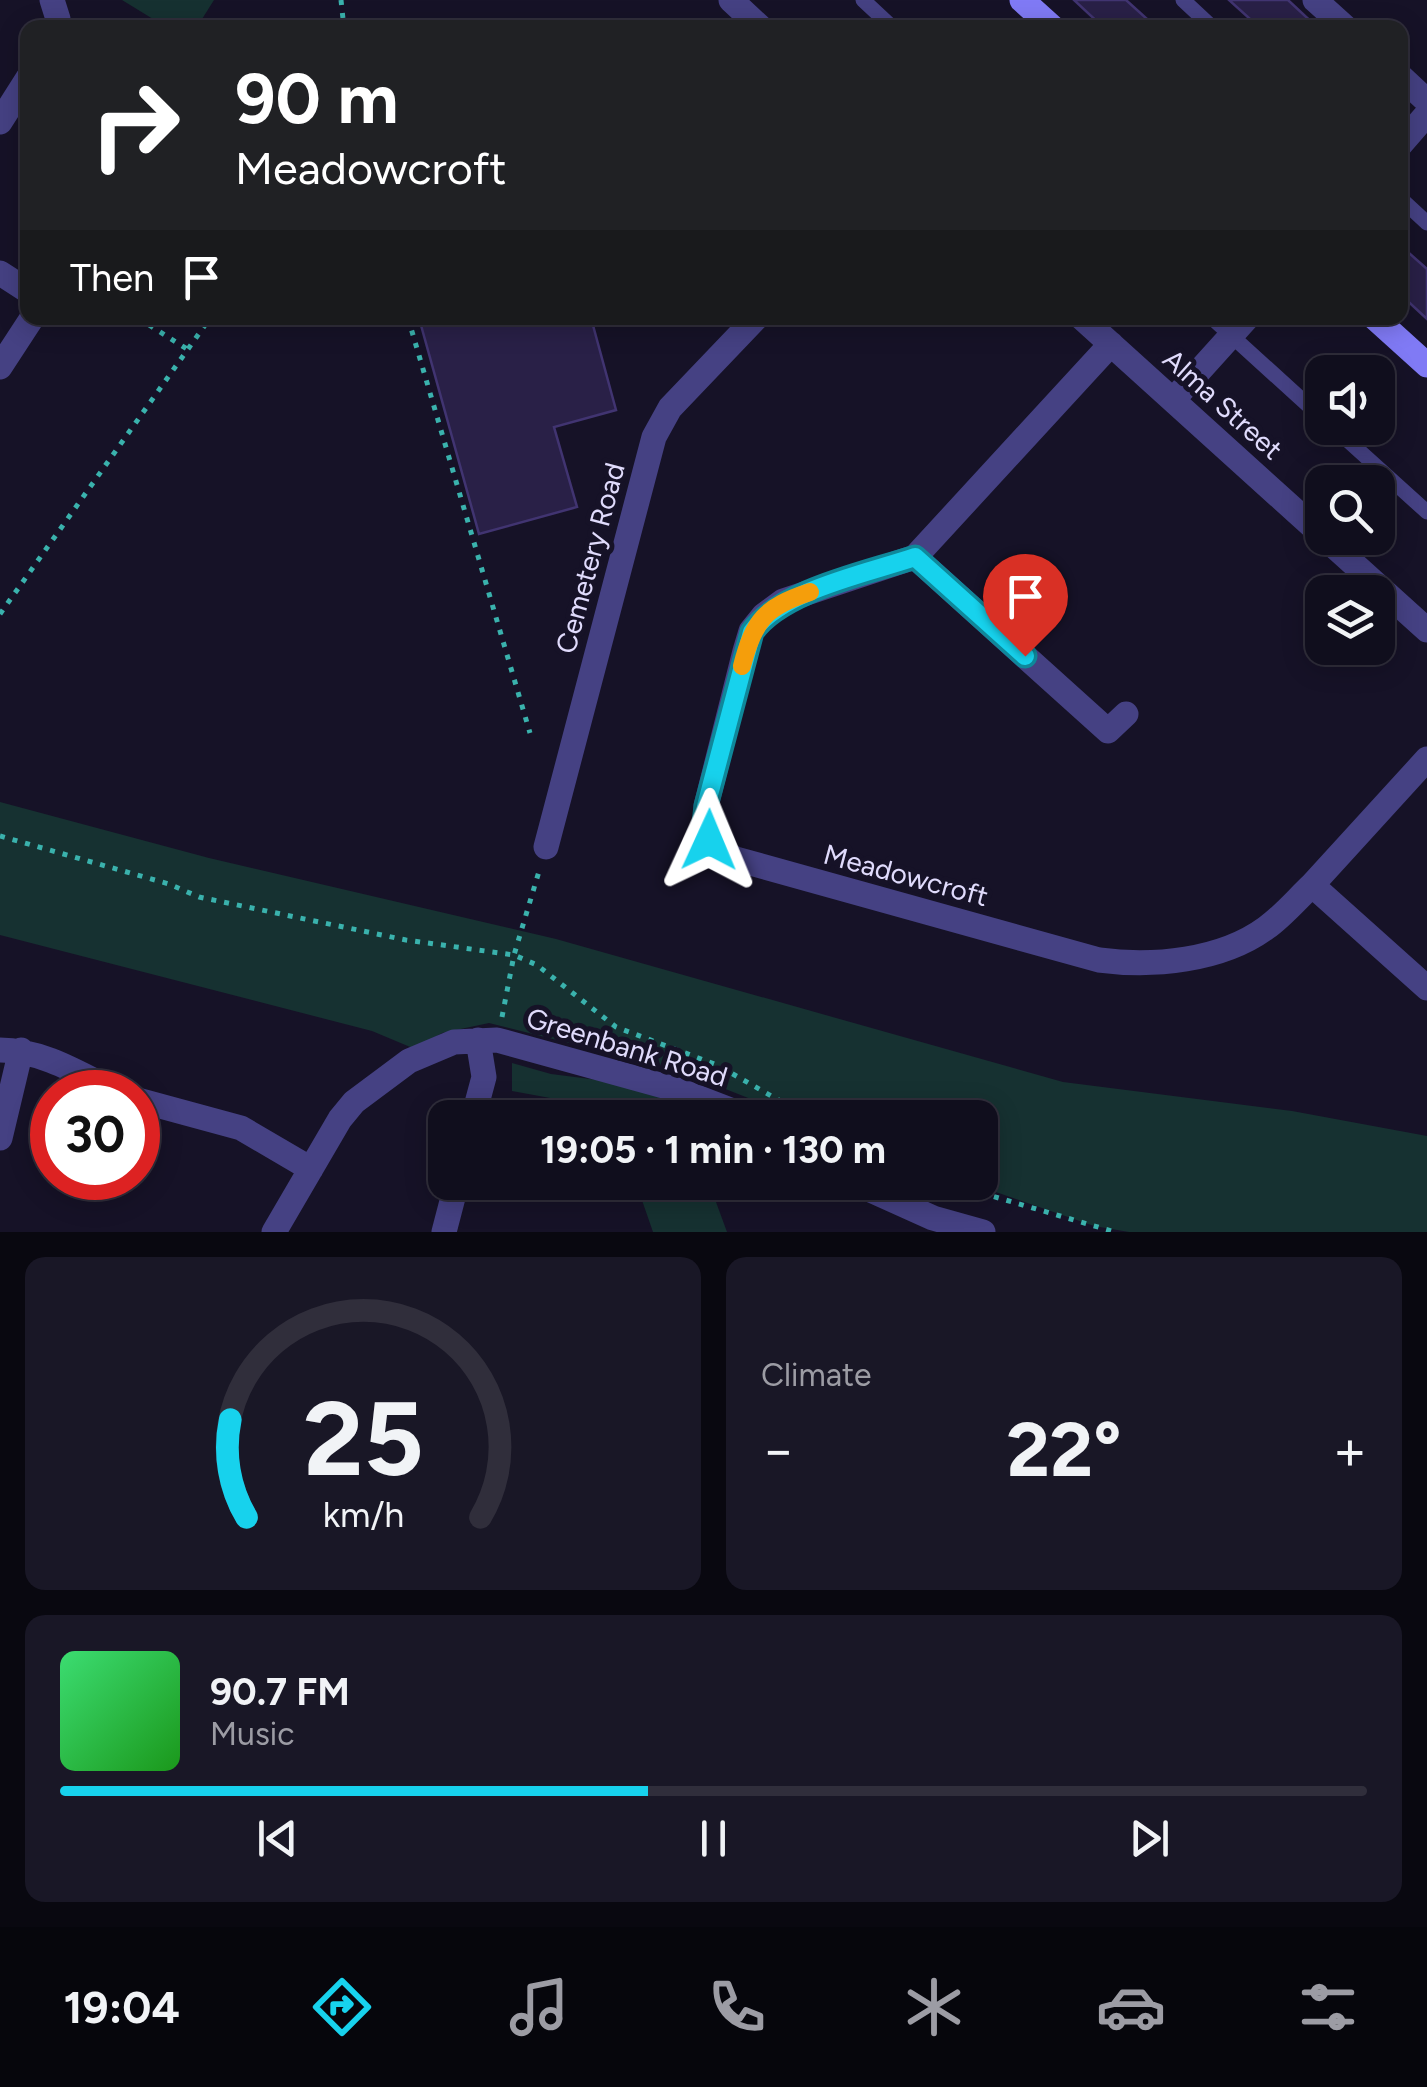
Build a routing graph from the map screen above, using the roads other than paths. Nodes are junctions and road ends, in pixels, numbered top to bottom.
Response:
1 (731, 0) edge
2 (863, 0) edge
3 (1183, 0) edge
4 (1316, 0) edge
5 (752, 20) edge
6 (884, 20) edge
7 (1204, 20) edge
8 (1337, 20) edge
9 (1408, 83) edge
10 (20, 91) edge
11 (1427, 101) edge
12 (1427, 114) edge
13 (0, 122) edge
14 (1408, 136) edge
15 (1408, 205) edge
16 (1427, 223) edge
17 (27, 325) edge
18 (748, 325) edge
19 (1090, 325) edge
20 (1229, 325) edge
21 (1232, 325) edge
22 (1383, 325) edge
23 (1111, 344) junction
24 (1427, 365) edge
25 (0, 367) edge
26 (1173, 400) junction
27 (1305, 400) edge
28 (1353, 445) edge
29 (1427, 512) edge
30 (1305, 519) edge
31 (1345, 555) edge
32 (915, 557) junction
33 (1427, 630) edge
34 (1126, 714) dead end
35 (1427, 758) edge
36 (546, 847) road end
37 (1312, 885) junction
38 (1427, 988) edge
39 (488, 1040) junction
40 (10, 1050) edge
41 (72, 1070) edge
42 (478, 1100) edge
43 (704, 1100) edge
44 (160, 1106) edge
45 (0, 1138) edge
46 (311, 1168) junction
47 (452, 1200) edge
48 (893, 1200) edge
49 (274, 1232) edge
50 (444, 1232) edge
51 (983, 1232) edge

1 - 5 street
2 - 6 lane
3 - 7 lane
4 - 8 street
9 - 11 street
10 - 13 street
12 - 14 street
15 - 16 lane
17 - 25 street
18 - 36 street, Cemetery Road
19 - 23 street, Alma Street
20 - 26 street
21 - 27 lane
22 - 24 main road
23 - 26 street, Alma Street
23 - 32 street, Meadowcroft
26 - 30 street, Alma Street
28 - 29 lane
31 - 33 street, Alma Street
32 - 34 street
32 - 37 street, Meadowcroft
35 - 37 street
37 - 38 street
39 - 42 street
39 - 43 street, Greenbank Road
39 - 46 street, Greenbank Road
40 - 41 street
40 - 45 street
44 - 46 street
46 - 49 street, Greenbank Road
47 - 50 street
48 - 51 street

